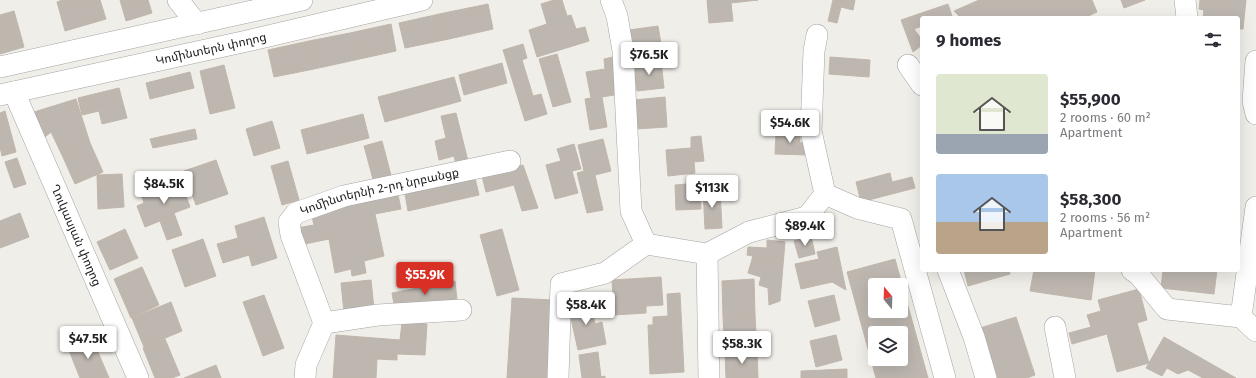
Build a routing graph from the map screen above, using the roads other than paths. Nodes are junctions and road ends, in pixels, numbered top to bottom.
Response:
1 (178, 0) edge
2 (302, 0) edge
3 (422, 0) edge
4 (611, 0) edge
5 (1185, 0) edge
6 (240, 7) edge
7 (1187, 16) edge
8 (197, 24) junction
9 (817, 35) dead end
10 (247, 41) junction
11 (1256, 61) edge
12 (908, 65) dead end
13 (0, 67) edge
14 (920, 82) edge
15 (1240, 88) edge
16 (7, 93) edge
17 (1249, 105) edge
18 (510, 161) dead end
19 (825, 194) junction
20 (1256, 207) edge
21 (901, 220) junction
22 (920, 236) edge
23 (646, 244) junction
24 (707, 254) junction
25 (949, 272) edge
26 (1135, 272) edge
27 (461, 310) dead end
28 (1240, 317) junction
29 (324, 323) junction
30 (1056, 327) dead end
31 (1256, 331) edge
32 (138, 378) edge
33 (305, 378) edge
34 (558, 378) edge
35 (709, 378) edge
36 (945, 378) edge
37 (986, 378) edge
38 (1066, 378) edge

1 - 8 street
2 - 6 street
3 - 10 street, Կոմինտերն փողոց
4 - 23 street
5 - 7 street
6 - 8 street
6 - 10 street
8 - 13 street
9 - 19 street
10 - 16 street, Կոմինտերն փողոց
11 - 17 street
12 - 14 street
15 - 17 street
16 - 32 street, Ղուկասյան փողոց
18 - 29 street, Կոմինտերնի 2-րդ նրբանցք
19 - 21 street
19 - 24 street
20 - 28 street
21 - 22 street
21 - 36 street
23 - 24 street
23 - 34 street
24 - 35 street
25 - 37 street
26 - 28 street
27 - 29 street
28 - 31 street
29 - 33 street
30 - 38 street

